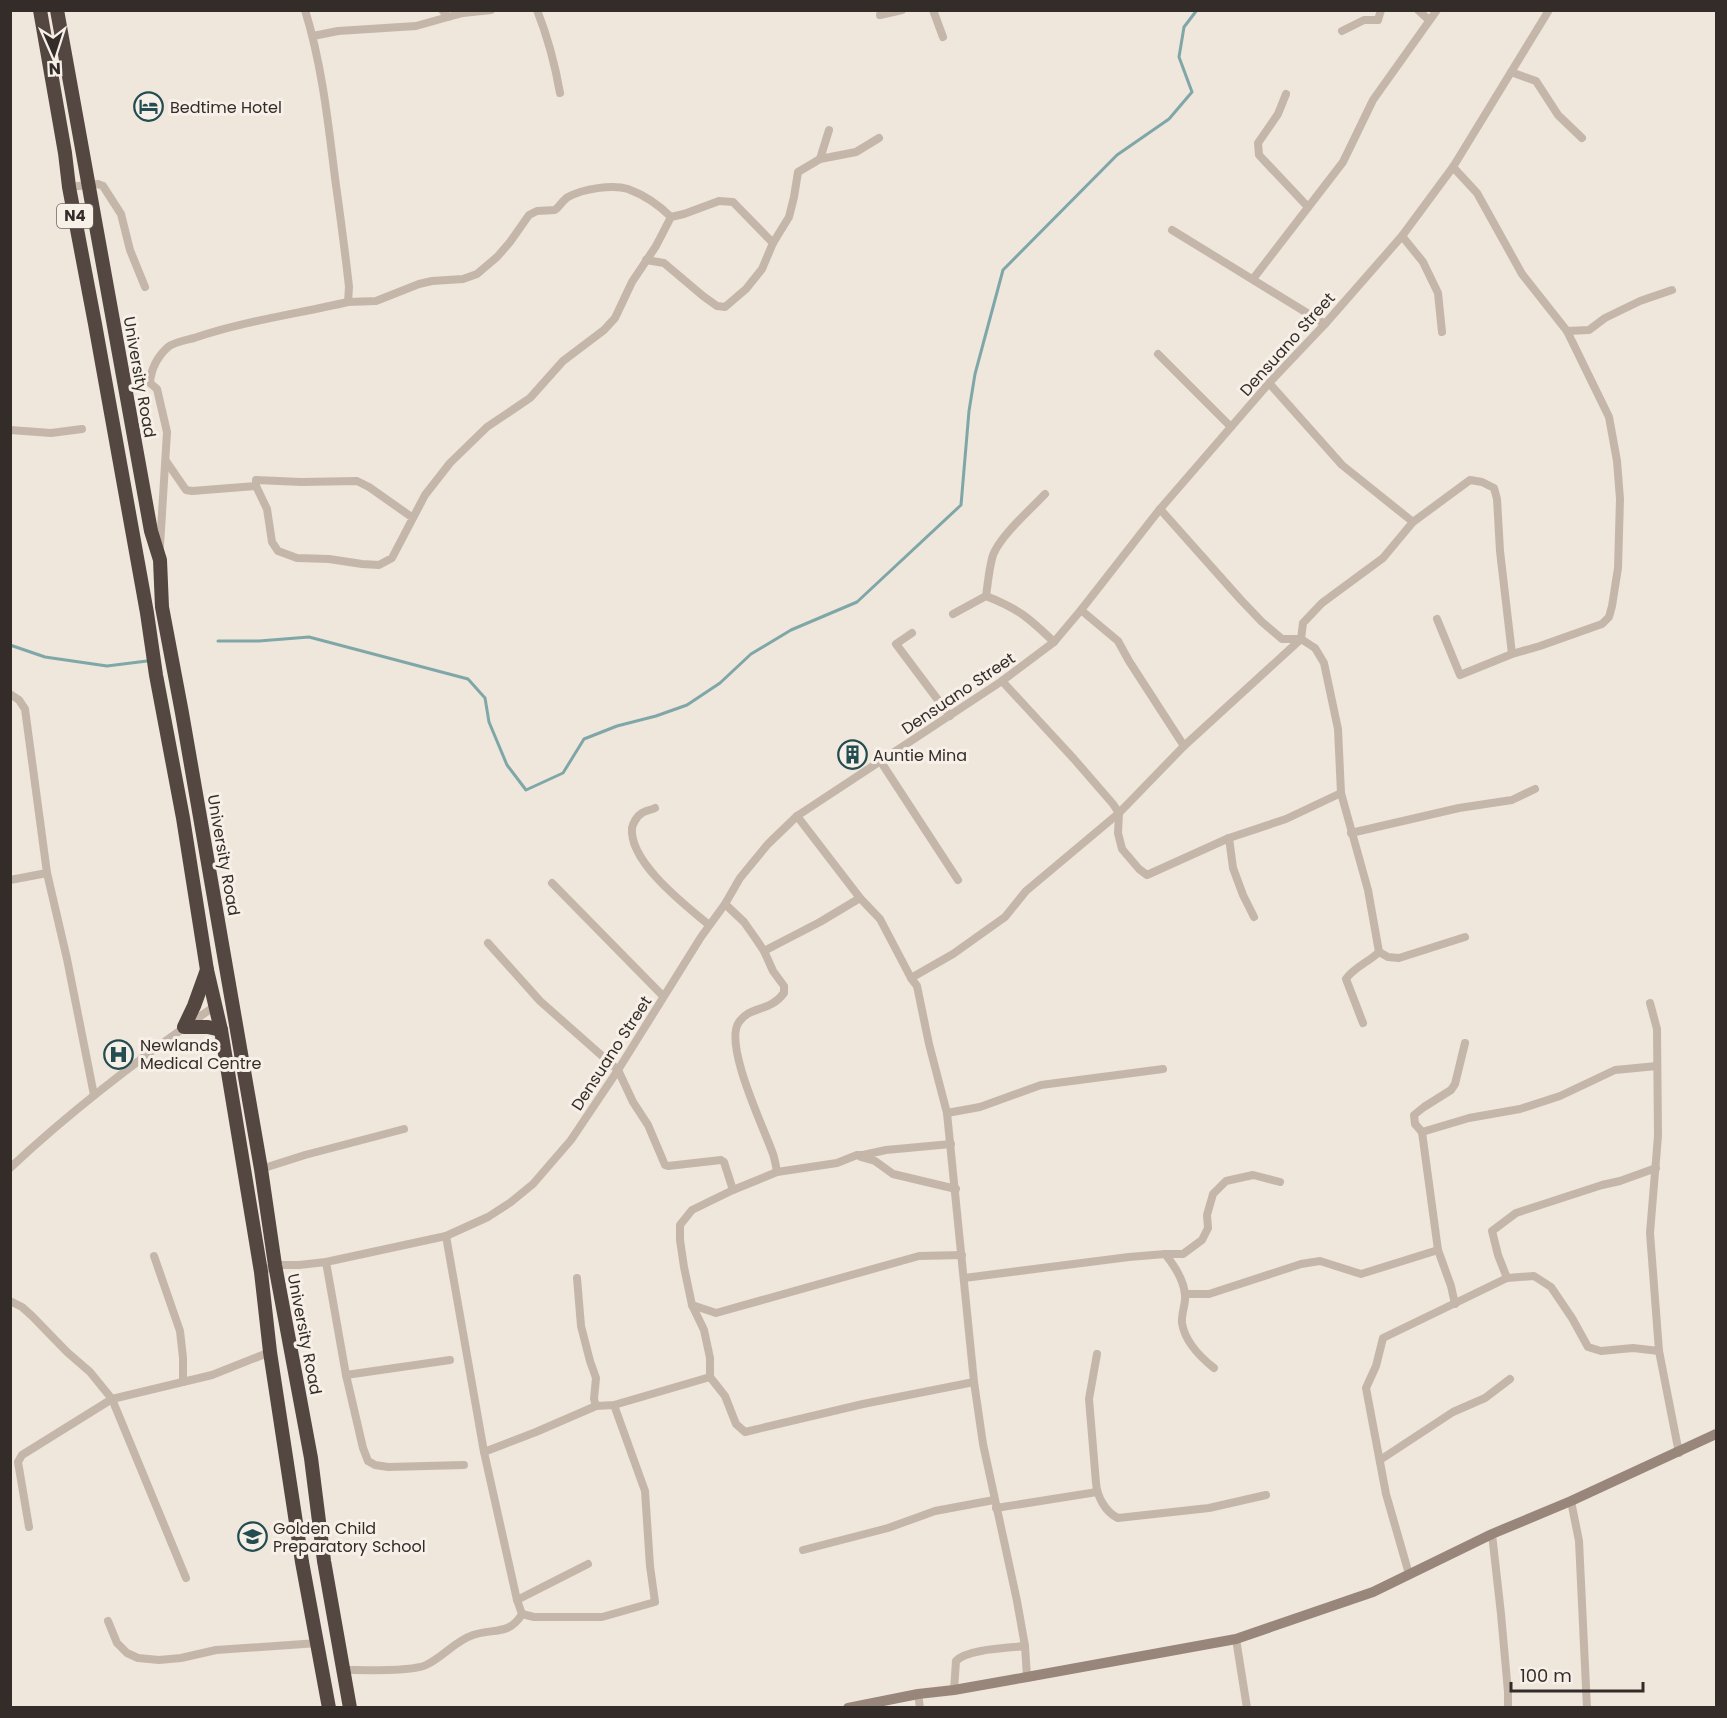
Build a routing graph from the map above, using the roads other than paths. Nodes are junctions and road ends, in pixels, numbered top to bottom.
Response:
1 (40, 10) edge
2 (57, 10) edge
3 (305, 10) edge
4 (491, 10) edge
5 (537, 10) edge
6 (902, 10) edge
7 (933, 10) edge
8 (1381, 10) edge
9 (1418, 10) edge
10 (1437, 10) edge
11 (1549, 10) edge
12 (445, 14) edge
13 (880, 15) dead end
14 (1429, 20) junction
15 (1342, 31) dead end
16 (313, 36) junction
17 (943, 37) dead end
18 (1511, 72) junction
19 (560, 93) dead end
20 (1286, 94) dead end
21 (829, 130) dead end
22 (879, 138) dead end
23 (1582, 138) dead end
24 (820, 159) junction
25 (1453, 167) junction
26 (88, 184) junction
27 (69, 187) junction
28 (1308, 207) junction
29 (671, 217) junction
30 (1172, 230) dead end
31 (1402, 236) junction
32 (773, 243) junction
33 (646, 260) junction
34 (1253, 279) junction
35 (145, 287) dead end
36 (1672, 290) dead end
37 (348, 302) junction
38 (1325, 324) junction
39 (1567, 331) junction
40 (1442, 332) dead end
41 (1158, 354) dead end
42 (1269, 383) junction
43 (1231, 428) junction
44 (82, 429) dead end
45 (10, 430) edge
46 (166, 461) junction
47 (256, 486) junction
48 (1045, 494) dead end
49 (1160, 508) junction
50 (413, 518) junction
51 (1413, 522) junction
52 (160, 560) junction
53 (986, 596) junction
54 (1081, 610) junction
55 (953, 614) dead end
56 (1437, 619) dead end
57 (912, 633) dead end
58 (1301, 639) junction
59 (1054, 642) junction
60 (1512, 654) junction
61 (1002, 681) junction
62 (10, 694) edge
63 (950, 716) junction
64 (1184, 746) junction
65 (881, 762) junction
66 (1535, 789) dead end
67 (1341, 793) junction
68 (655, 808) dead end
69 (1119, 813) junction
70 (797, 816) junction
71 (1351, 833) junction
72 (1229, 838) junction
73 (47, 873) junction
74 (10, 880) edge
75 (958, 880) dead end
76 (552, 883) dead end
77 (860, 898) junction
78 (724, 904) junction
79 (1254, 917) dead end
80 (709, 925) junction
81 (1464, 937) dead end
82 (488, 943) dead end
83 (764, 951) junction
84 (1379, 952) junction
85 (207, 970) junction
86 (911, 978) junction
87 (231, 994) junction
88 (663, 996) junction
89 (1650, 1003) dead end
90 (215, 1006) junction
91 (1363, 1023) dead end
92 (184, 1027) junction
93 (221, 1030) junction
94 (1465, 1043) dead end
95 (1657, 1066) junction
96 (618, 1070) junction
97 (1163, 1070) dead end
98 (94, 1095) junction
99 (947, 1113) junction
100 (404, 1129) dead end
101 (1422, 1132) junction
102 (951, 1144) junction
103 (857, 1155) junction
104 (10, 1168) edge
105 (1656, 1168) junction
106 (261, 1169) junction
107 (777, 1172) junction
108 (1280, 1182) dead end
109 (956, 1189) junction
110 (733, 1190) junction
111 (446, 1236) junction
112 (1438, 1250) junction
113 (1165, 1254) junction
114 (962, 1255) junction
115 (154, 1256) dead end
116 (326, 1262) junction
117 (275, 1265) junction
118 (261, 1272) junction
119 (577, 1278) dead end
120 (964, 1278) junction
121 (1507, 1278) junction
122 (1185, 1294) junction
123 (10, 1301) edge
124 (1455, 1304) junction
125 (692, 1305) junction
126 (716, 1313) junction
127 (704, 1330) junction
128 (270, 1352) junction
129 (1659, 1352) junction
130 (1097, 1354) dead end
131 (450, 1360) dead end
132 (1214, 1368) dead end
133 (346, 1375) junction
134 (710, 1377) junction
135 (1510, 1379) dead end
136 (183, 1382) junction
137 (974, 1382) junction
138 (112, 1400) junction
139 (614, 1405) junction
140 (596, 1406) junction
141 (1716, 1434) edge
142 (484, 1452) junction
143 (1679, 1453) junction
144 (1380, 1460) junction
145 (464, 1465) dead end
146 (1097, 1492) junction
147 (1266, 1495) dead end
148 (1570, 1501) junction
149 (995, 1504) junction
150 (29, 1527) dead end
151 (1492, 1534) junction
152 (803, 1550) dead end
153 (588, 1564) dead end
154 (1409, 1574) junction
155 (186, 1578) dead end
156 (517, 1600) junction
157 (522, 1614) junction
158 (108, 1621) dead end
159 (1236, 1638) junction
160 (318, 1643) junction
161 (1025, 1646) junction
162 (343, 1670) junction
163 (1027, 1677) junction
164 (954, 1690) junction
165 (918, 1694) junction
166 (330, 1707) edge
167 (350, 1707) edge
168 (848, 1707) edge
169 (920, 1707) edge
170 (1247, 1707) edge
171 (1508, 1707) edge
172 (1587, 1707) edge

1 - 27 highway, University Road / N4
2 - 26 highway, University Road / N4
3 - 16 street
4 - 12 street
5 - 19 street
6 - 13 street
7 - 17 street
8 - 15 street
9 - 14 street
10 - 14 street
11 - 18 street, Densuano Street
12 - 16 street
14 - 28 street
16 - 37 street
18 - 23 street
18 - 25 street, Densuano Street
20 - 28 street
21 - 24 street
22 - 24 street
24 - 32 street
25 - 31 street, Densuano Street
25 - 39 street
26 - 27 street
26 - 35 street
26 - 52 highway, University Road / N4
27 - 85 highway, University Road / N4
28 - 34 street
29 - 32 street
29 - 33 street
29 - 37 street
30 - 34 street
31 - 38 street, Densuano Street
31 - 40 street
32 - 33 street
33 - 50 street
34 - 38 street
36 - 39 street
37 - 46 street
38 - 42 street, Densuano Street
39 - 60 street
41 - 43 street
42 - 43 street, Densuano Street
42 - 51 street
43 - 49 street, Densuano Street
44 - 45 street
46 - 47 street
46 - 52 street
47 - 50 street
47 - 50 street
48 - 53 street
49 - 54 street, Densuano Street
49 - 58 street
51 - 58 street
51 - 60 street
52 - 87 highway, University Road / N4
53 - 55 street
53 - 59 street
54 - 59 street, Densuano Street
54 - 64 street
56 - 60 street
57 - 63 street
58 - 64 street
58 - 67 street
59 - 61 street, Densuano Street
61 - 63 street, Densuano Street
61 - 69 street
62 - 73 street
63 - 65 street, Densuano Street
64 - 69 street
65 - 70 street, Densuano Street
65 - 75 street
66 - 71 street
67 - 71 street
67 - 72 street
68 - 80 street
69 - 72 street
69 - 86 street
70 - 77 street
70 - 78 street, Densuano Street
71 - 84 street
72 - 79 street
73 - 74 street
73 - 98 street
76 - 88 street
77 - 83 street
77 - 86 street
78 - 80 street, Densuano Street
78 - 83 street
80 - 88 street, Densuano Street
81 - 84 street
82 - 96 street
83 - 107 street
84 - 91 street
85 - 90 highway, University Road / N4
85 - 92 highway
86 - 99 street
87 - 90 street
87 - 106 highway, University Road / N4
88 - 96 street, Densuano Street
89 - 95 street
90 - 92 street
90 - 93 highway, University Road / N4
92 - 93 highway
92 - 98 street
93 - 118 highway, University Road / N4
94 - 101 street
95 - 101 street
95 - 105 street
96 - 110 street
96 - 111 street, Densuano Street
97 - 99 street
98 - 104 street
99 - 102 street
100 - 106 street
101 - 112 street
102 - 103 street
102 - 109 street
103 - 107 street
103 - 109 street
105 - 121 street
105 - 129 street
106 - 117 highway, University Road / N4
107 - 110 street
108 - 113 street
109 - 114 street
110 - 125 street
111 - 116 street, Densuano Street
111 - 142 street
112 - 122 street
112 - 124 street
113 - 120 street
113 - 122 street
114 - 120 street
114 - 126 street
115 - 136 street
116 - 117 street, Densuano Street
116 - 133 street
117 - 118 street, Densuano Street
117 - 162 highway, University Road / N4
118 - 128 highway, University Road / N4
119 - 140 street
120 - 137 street
121 - 124 street
121 - 129 street
122 - 132 street
123 - 138 street
124 - 144 street
125 - 126 street
125 - 127 street
126 - 127 street
127 - 134 street
128 - 136 street
128 - 160 highway, University Road / N4
129 - 143 street
130 - 146 street
131 - 133 street
133 - 145 street
134 - 137 street
134 - 139 street
135 - 144 street
136 - 138 street
137 - 149 street
138 - 150 street
138 - 155 street
139 - 140 street
139 - 157 street
140 - 142 street
141 - 143 street
142 - 156 street
143 - 148 street
144 - 154 street
146 - 147 street
146 - 149 street
148 - 151 street
148 - 172 street
149 - 152 street
149 - 161 street
151 - 154 street
151 - 171 street
153 - 156 street
154 - 159 street
156 - 157 street
157 - 162 street
158 - 160 street
159 - 163 street
159 - 170 street
160 - 166 highway, University Road / N4
161 - 163 street
161 - 164 street
162 - 167 highway, University Road / N4
163 - 164 street
164 - 165 street
165 - 168 street
165 - 169 street

